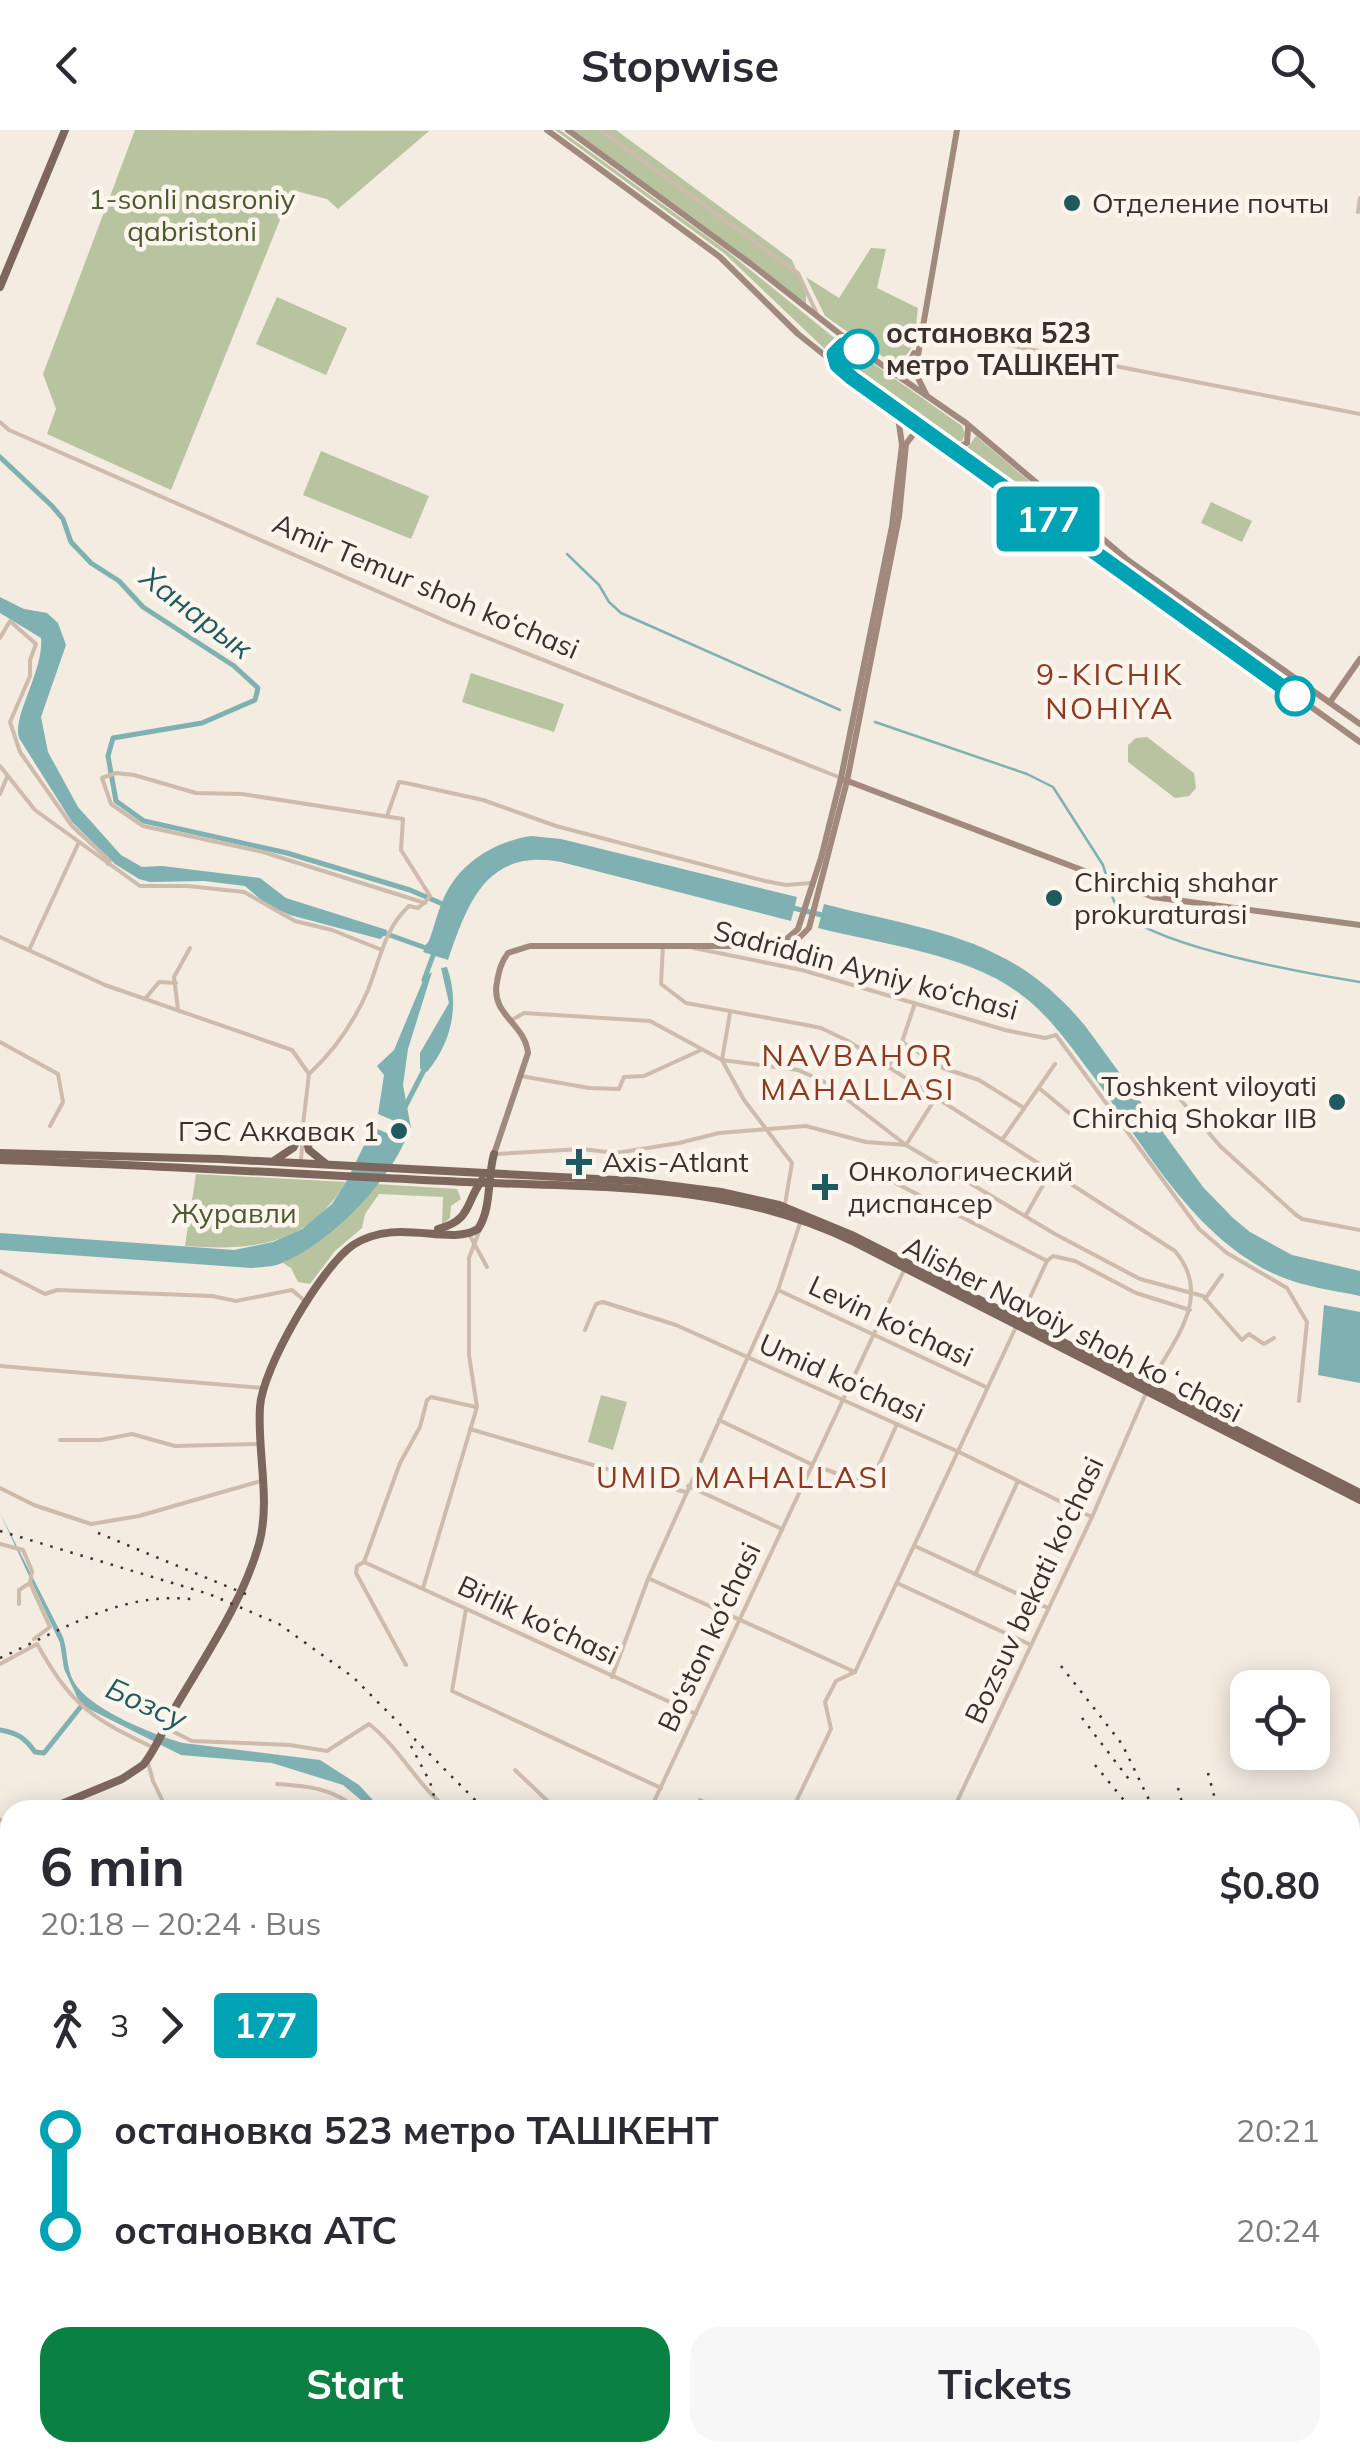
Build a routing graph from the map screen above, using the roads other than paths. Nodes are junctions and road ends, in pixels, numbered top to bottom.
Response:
1 (65, 130) edge
2 (547, 130) edge
3 (568, 130) edge
4 (600, 130) edge
5 (957, 130) edge
6 (556, 133) edge
7 (1360, 198) edge
8 (1358, 212) edge
9 (0, 288) edge
10 (818, 318) junction
11 (922, 328) junction
12 (859, 349) junction
13 (843, 370) junction
14 (895, 374) junction
15 (930, 398) junction
16 (897, 410) junction
17 (1360, 414) edge
18 (0, 422) edge
19 (966, 423) junction
20 (933, 437) junction
21 (946, 448) junction
22 (1129, 561) junction
23 (1122, 570) junction
24 (0, 638) edge
25 (1360, 660) edge
26 (1287, 673) junction
27 (1279, 684) junction
28 (1330, 702) junction
29 (1360, 724) edge
30 (1360, 742) edge
31 (0, 766) edge
32 (7, 777) junction
33 (844, 780) junction
34 (0, 794) edge
35 (387, 816) junction
36 (79, 842) junction
37 (108, 864) junction
38 (811, 883) junction
39 (427, 900) junction
40 (1360, 925) edge
41 (0, 937) edge
42 (679, 944) junction
43 (663, 945) junction
44 (768, 946) junction
45 (190, 948) dead end
46 (29, 950) junction
47 (382, 950) junction
48 (176, 984) junction
49 (144, 999) junction
50 (915, 1003) junction
51 (178, 1010) junction
52 (730, 1013) junction
53 (510, 1021) junction
54 (0, 1042) edge
55 (902, 1042) junction
56 (704, 1049) junction
57 (722, 1060) junction
58 (1055, 1064) dead end
59 (888, 1067) junction
60 (309, 1074) junction
61 (521, 1076) junction
62 (1038, 1088) junction
63 (934, 1098) junction
64 (1180, 1099) dead end
65 (1024, 1108) junction
66 (1080, 1122) dead end
67 (50, 1126) dead end
68 (303, 1127) junction
69 (765, 1128) junction
70 (1002, 1140) junction
71 (906, 1145) junction
72 (0, 1153) edge
73 (493, 1154) junction
74 (0, 1160) edge
75 (270, 1162) junction
76 (301, 1168) junction
77 (338, 1169) junction
78 (1051, 1171) junction
79 (404, 1174) junction
80 (882, 1176) dead end
81 (512, 1178) junction
82 (479, 1179) junction
83 (449, 1182) junction
84 (488, 1200) junction
85 (470, 1204) junction
86 (784, 1207) junction
87 (1024, 1216) junction
88 (801, 1218) junction
89 (482, 1225) junction
90 (1360, 1230) edge
91 (424, 1232) junction
92 (469, 1234) junction
93 (474, 1244) junction
94 (469, 1258) junction
95 (1048, 1261) junction
96 (906, 1266) junction
97 (0, 1271) edge
98 (1222, 1275) dead end
99 (778, 1290) junction
100 (1191, 1292) junction
101 (1205, 1300) junction
102 (306, 1302) junction
103 (1190, 1310) junction
104 (1018, 1323) junction
105 (585, 1330) dead end
106 (871, 1335) junction
107 (1274, 1338) dead end
108 (747, 1358) junction
109 (0, 1366) edge
110 (264, 1388) junction
111 (988, 1388) junction
112 (1148, 1388) junction
113 (842, 1399) junction
114 (1299, 1401) dead end
115 (477, 1407) junction
116 (718, 1420) junction
117 (897, 1424) junction
118 (470, 1429) junction
119 (60, 1440) dead end
120 (260, 1444) junction
121 (959, 1452) junction
122 (812, 1464) junction
123 (262, 1481) junction
124 (1018, 1482) junction
125 (0, 1488) edge
126 (687, 1489) junction
127 (1360, 1496) edge
128 (1092, 1517) junction
129 (782, 1529) junction
130 (3, 1545) edge
131 (914, 1546) junction
132 (364, 1562) junction
133 (975, 1574) junction
134 (648, 1579) junction
135 (30, 1583) junction
136 (897, 1583) junction
137 (422, 1588) junction
138 (18, 1604) dead end
139 (1048, 1608) junction
140 (466, 1609) junction
141 (740, 1619) junction
142 (34, 1639) dead end
143 (1031, 1645) junction
144 (0, 1664) edge
145 (406, 1666) dead end
146 (855, 1672) junction
147 (118, 1676) dead end
148 (612, 1676) junction
149 (696, 1714) junction
150 (166, 1724) junction
151 (154, 1748) junction
152 (148, 1760) junction
153 (515, 1770) dead end
154 (276, 1784) dead end
155 (661, 1788) junction
156 (71, 1800) edge
157 (163, 1800) edge
158 (346, 1800) edge
159 (437, 1800) edge
160 (546, 1800) edge
161 (655, 1800) edge
162 (797, 1800) edge
163 (958, 1800) edge

1 - 9 main road
2 - 6 main road
3 - 10 main road
4 - 10 street
5 - 11 main road
6 - 13 main road
7 - 8 street
10 - 12 main road
11 - 14 main road
11 - 15 main road
11 - 17 street
12 - 13 main road
12 - 14 main road
13 - 16 main road
14 - 15 main road
15 - 19 main road
16 - 20 main road
16 - 33 main road, Sadriddin Ayniy ko‘chasi
18 - 33 street, Amir Temur shoh ko‘chasi
19 - 21 main road
19 - 22 main road
20 - 21 main road
20 - 33 main road, Sadriddin Ayniy ko‘chasi
21 - 23 main road
22 - 23 main road
22 - 26 main road
23 - 27 main road
24 - 37 street
25 - 28 main road
26 - 27 main road
26 - 28 main road
27 - 30 main road
28 - 29 main road
31 - 32 street
32 - 34 street
32 - 36 street
33 - 38 main road, Sadriddin Ayniy ko‘chasi
33 - 40 main road, Amir Temur shoh ko‘chasi
33 - 44 main road, Sadriddin Ayniy ko‘chasi
35 - 38 street
35 - 39 street
35 - 39 street
36 - 37 street
36 - 46 street
37 - 47 street
38 - 44 main road, Sadriddin Ayniy ko‘chasi
39 - 47 street
41 - 46 street
42 - 43 main road, Sadriddin Ayniy ko‘chasi
42 - 44 main road, Sadriddin Ayniy ko‘chasi
42 - 50 street, Sadriddin Ayniy ko‘chasi
43 - 52 street
43 - 53 main road, Sadriddin Ayniy ko‘chasi
45 - 48 street
46 - 49 street
47 - 60 street
48 - 49 street
48 - 51 street
49 - 51 street
50 - 55 street
50 - 114 street, Sadriddin Ayniy ko‘chasi
51 - 60 street
52 - 57 street
52 - 59 street
53 - 56 street
53 - 61 main road, Sadriddin Ayniy ko‘chasi
54 - 67 street
55 - 59 street
55 - 65 street
56 - 57 street
56 - 61 street
57 - 69 street
57 - 71 street
58 - 62 street
59 - 63 street
60 - 68 street
61 - 73 main road, Sadriddin Ayniy ko‘chasi
62 - 65 street
62 - 66 street
63 - 70 street
63 - 71 street
64 - 90 street
65 - 70 street
68 - 75 main road
68 - 76 street
68 - 77 main road
69 - 71 street
69 - 73 street
69 - 86 street
70 - 78 street
71 - 87 street
72 - 75 main road
73 - 81 main road
73 - 82 main road
73 - 82 main road
74 - 76 main road
75 - 76 main road
76 - 77 main road
77 - 79 main road
78 - 87 street
78 - 100 street
79 - 82 main road, Alisher Navoiy shoh koʻchasi
79 - 83 main road, Alisher Navoiy shoh koʻchasi
80 - 95 street
81 - 82 main road, Alisher Navoiy shoh koʻchasi
81 - 84 main road
81 - 86 main road, Alisher Navoiy shoh koʻchasi
81 - 88 main road, Alisher Navoiy shoh koʻchasi
82 - 83 main road, Alisher Navoiy shoh koʻchasi
82 - 84 main road
82 - 85 main road
83 - 85 main road
84 - 85 main road
84 - 89 main road
85 - 91 main road
85 - 92 main road
86 - 96 main road, Alisher Navoiy shoh koʻchasi
87 - 100 street
88 - 96 main road, Alisher Navoiy shoh koʻchasi
88 - 99 street
89 - 92 main road
89 - 93 street
91 - 92 main road
91 - 102 main road
92 - 93 street
93 - 94 street
93 - 94 street
94 - 115 street
95 - 103 street
95 - 104 street
96 - 104 main road, Alisher Navoiy shoh koʻchasi
96 - 106 street, Bo‘ston ko‘chasi
97 - 102 street
98 - 101 street
99 - 106 street, Levin ko‘chasi
99 - 108 street
100 - 101 street
100 - 103 street
101 - 107 street
102 - 110 main road
103 - 112 street, Bozsuv bekati ko‘chasi
104 - 111 street
104 - 112 main road, Alisher Navoiy shoh koʻchasi
105 - 108 street, Umid ko‘chasi
106 - 111 street, Levin ko‘chasi
106 - 113 street, Bo‘ston ko‘chasi
108 - 113 street, Umid ko‘chasi
108 - 116 street
109 - 110 street
110 - 120 main road
111 - 121 street
112 - 127 main road, Alisher Navoiy shoh koʻchasi
112 - 128 street, Bozsuv bekati ko‘chasi
113 - 117 street, Umid ko‘chasi
113 - 122 street, Bo‘ston ko‘chasi
115 - 118 street
115 - 132 street
116 - 122 street
116 - 126 street
117 - 121 street, Umid ko‘chasi
117 - 122 street
118 - 126 street
118 - 137 street
119 - 120 street
120 - 123 main road
121 - 124 street, Umid ko‘chasi
121 - 131 street
122 - 129 street, Bo‘ston ko‘chasi
123 - 125 street
123 - 150 main road
124 - 128 street, Umid ko‘chasi
124 - 133 street
126 - 129 street
126 - 134 street
128 - 139 street, Bozsuv bekati ko‘chasi
129 - 141 street, Bo‘ston ko‘chasi
130 - 135 street
131 - 133 street
131 - 136 street
132 - 137 street, Birlik ko‘chasi
132 - 145 street
133 - 139 street
134 - 141 street
134 - 148 street
135 - 138 street
135 - 142 street
136 - 143 street
136 - 146 street
137 - 140 street, Birlik ko‘chasi
139 - 143 street, Bozsuv bekati ko‘chasi
140 - 148 street, Birlik ko‘chasi
140 - 155 street
141 - 146 street
141 - 149 street, Bo‘ston ko‘chasi
143 - 163 street, Bozsuv bekati ko‘chasi
144 - 151 street
146 - 162 street
147 - 150 street
148 - 149 street, Birlik ko‘chasi
149 - 155 street, Bo‘ston ko‘chasi
150 - 151 main road
150 - 159 street
151 - 152 main road
152 - 156 main road
152 - 157 street
153 - 160 street
154 - 158 street
155 - 161 street, Bo‘ston ko‘chasi

